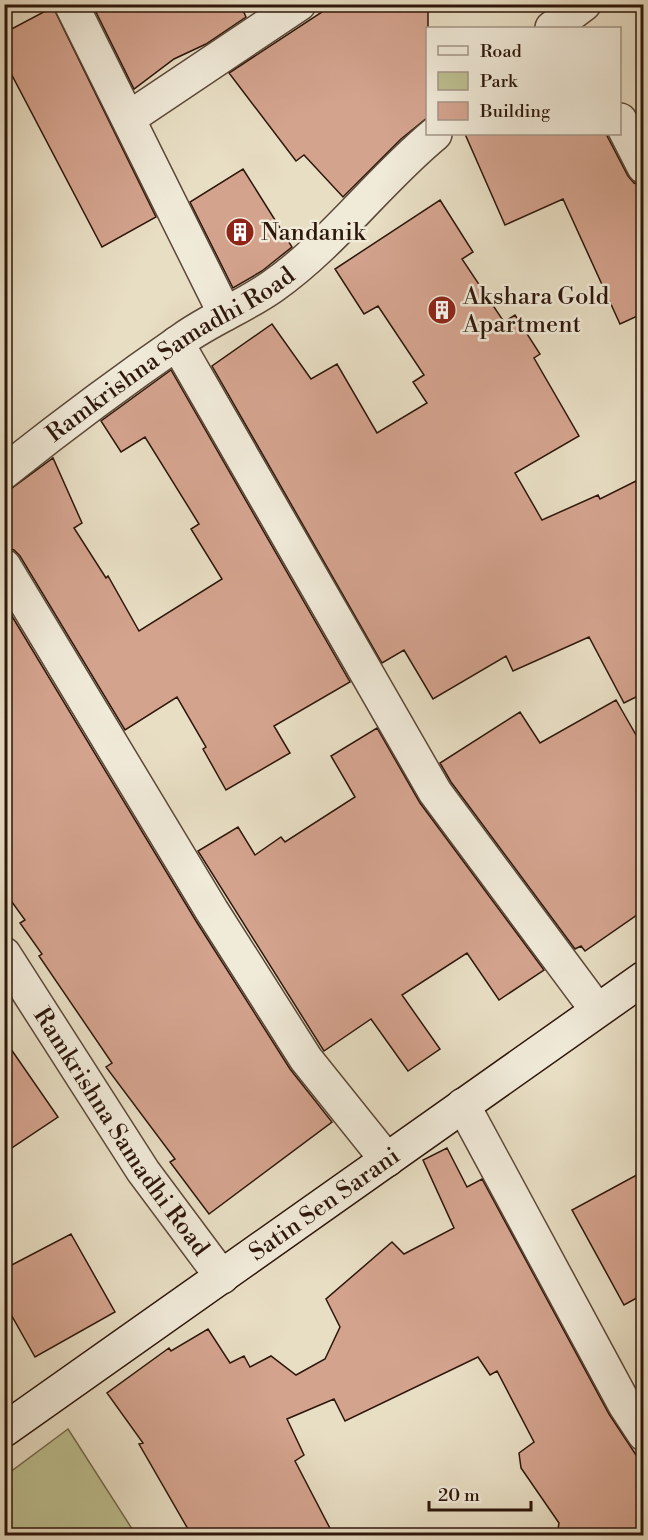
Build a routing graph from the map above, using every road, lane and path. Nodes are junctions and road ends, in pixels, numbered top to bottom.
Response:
1 (71, 4) edge
2 (299, 4) edge
3 (584, 4) edge
4 (553, 27) edge
5 (129, 118) junction
6 (621, 122) edge
7 (434, 135) edge
8 (644, 166) edge
9 (225, 314) junction
10 (177, 343) junction
11 (4, 472) edge
12 (4, 566) edge
13 (4, 954) edge
14 (644, 978) edge
15 (597, 1010) junction
16 (463, 1105) junction
17 (387, 1160) junction
18 (222, 1277) junction
19 (4, 1430) edge
20 (644, 1434) edge

1 - 5 street
2 - 5 street
3 - 4 street
5 - 9 street
6 - 8 street
7 - 9 street, Ramkrishna Samadhi Road
9 - 10 street, Ramkrishna Samadhi Road
10 - 11 street, Ramkrishna Samadhi Road
10 - 15 street
12 - 17 street
13 - 18 street, Ramkrishna Samadhi Road
14 - 15 street, Satin Sen Sarani
15 - 16 street, Satin Sen Sarani
16 - 17 street, Satin Sen Sarani
16 - 20 street
17 - 18 street, Satin Sen Sarani
18 - 19 street, Satin Sen Sarani

